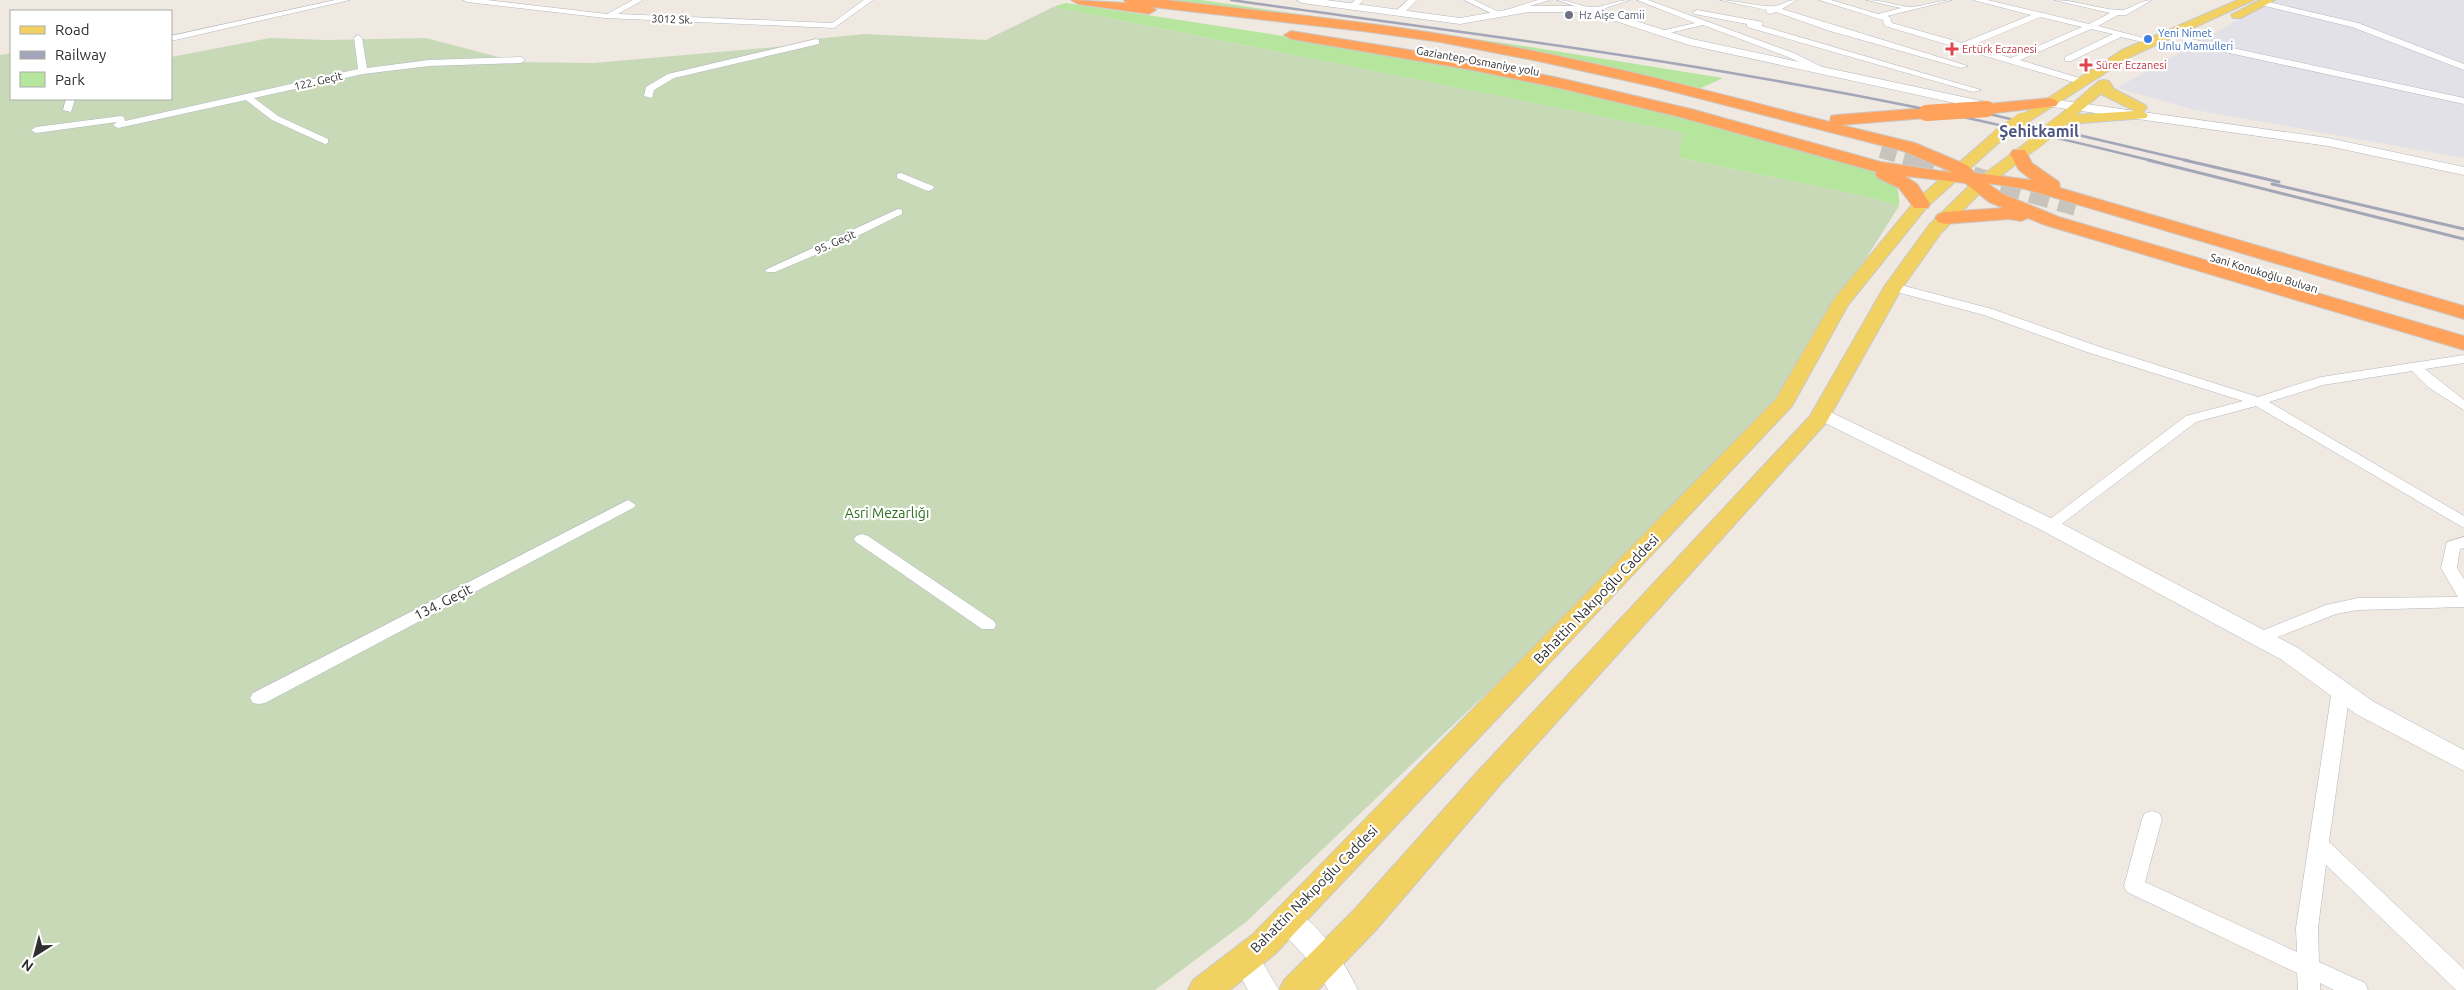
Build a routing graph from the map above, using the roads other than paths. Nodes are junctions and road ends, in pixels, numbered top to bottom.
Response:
1 (346, 0) edge
2 (467, 0) edge
3 (639, 0) edge
4 (869, 0) edge
5 (1078, 0) edge
6 (1124, 0) edge
7 (1302, 0) edge
8 (1413, 0) edge
9 (1468, 0) edge
10 (1513, 0) edge
11 (1546, 0) edge
12 (1561, 0) edge
13 (1626, 0) edge
14 (1641, 0) edge
15 (1724, 0) edge
16 (1777, 0) edge
17 (1823, 0) edge
18 (1870, 0) edge
19 (1925, 0) edge
20 (1948, 0) edge
21 (1976, 0) edge
22 (2058, 0) edge
23 (2248, 0) edge
24 (1791, 1) edge
25 (2143, 1) edge
26 (2266, 1) edge
27 (1356, 3) edge
28 (1939, 3) junction
29 (1136, 4) edge
30 (1526, 6) junction
31 (2089, 6) junction
32 (1910, 8) junction
33 (1685, 9) dead end
34 (1774, 9) junction
35 (1595, 11) junction
36 (2117, 12) junction
37 (1399, 13) junction
38 (1499, 14) junction
39 (2038, 14) junction
40 (609, 16) junction
41 (1878, 16) junction
42 (1703, 23) junction
43 (1752, 24) junction
44 (1824, 26) junction
45 (2091, 27) junction
46 (1259, 31) dead end
47 (1664, 33) junction
48 (1278, 34) dead end
49 (1735, 34) junction
50 (2120, 34) junction
51 (358, 38) dead end
52 (172, 39) edge
53 (2151, 41) junction
54 (2186, 41) junction
55 (816, 42) dead end
56 (1963, 46) junction
57 (1992, 55) junction
58 (2152, 57) dead end
59 (2068, 59) dead end
60 (521, 60) dead end
61 (2012, 61) junction
62 (1971, 63) junction
63 (2464, 67) edge
64 (1824, 70) junction
65 (363, 71) junction
66 (1936, 78) junction
67 (2083, 82) junction
68 (1976, 90) dead end
69 (649, 96) dead end
70 (249, 98) junction
71 (70, 100) edge
72 (2464, 101) edge
73 (2050, 103) junction
74 (2079, 104) junction
75 (1991, 109) junction
76 (68, 110) dead end
77 (2141, 112) junction
78 (1807, 121) junction
79 (2060, 122) junction
80 (36, 130) dead end
81 (324, 141) dead end
82 (1909, 146) junction
83 (2026, 149) junction
84 (1822, 151) junction
85 (1877, 158) junction
86 (2464, 163) edge
87 (2464, 171) edge
88 (902, 176) dead end
89 (1969, 178) junction
90 (929, 188) dead end
91 (1921, 204) junction
92 (2068, 210) junction
93 (898, 212) dead end
94 (1945, 218) junction
95 (770, 270) dead end
96 (1892, 288) junction
97 (2464, 312) edge
98 (2464, 321) edge
99 (2464, 333) edge
100 (2464, 343) edge
101 (2464, 359) edge
102 (2415, 366) junction
103 (2258, 401) junction
104 (2464, 406) edge
105 (1822, 414) junction
106 (628, 505) dead end
107 (2464, 523) edge
108 (2050, 526) junction
109 (862, 539) dead end
110 (2464, 542) edge
111 (2464, 592) edge
112 (2464, 602) edge
113 (988, 625) dead end
114 (2260, 638) junction
115 (2341, 690) junction
116 (259, 698) dead end
117 (2464, 761) edge
118 (2152, 819) dead end
119 (2319, 844) junction
120 (1287, 919) junction
121 (1244, 959) junction
122 (1327, 960) junction
123 (2308, 966) junction
124 (2464, 983) edge
125 (1205, 990) edge
126 (1264, 990) edge
127 (1296, 990) edge
128 (1343, 990) edge
129 (2309, 990) edge
130 (2357, 990) edge

1 - 52 street
2 - 40 street, 3012 Sk.
3 - 40 street
4 - 40 street, 3012 Sk.
5 - 29 highway, Gaziantep-Osmaniye yolu
6 - 85 highway, Gaziantep-Osmaniye yolu
7 - 27 street
8 - 37 street
9 - 38 street
10 - 30 street
11 - 30 street
12 - 35 street
13 - 35 street
14 - 42 street
15 - 34 street
16 - 24 street
17 - 41 street
18 - 32 street
19 - 28 street
20 - 28 street
21 - 39 street
22 - 31 street
23 - 53 main road
24 - 34 street
25 - 31 street
25 - 36 street
26 - 54 main road
26 - 63 street
27 - 37 street
28 - 32 street
29 - 46 highway
29 - 78 highway
29 - 85 highway, Gaziantep-Osmaniye yolu
30 - 38 street
31 - 36 street
32 - 41 street
33 - 43 street
34 - 43 street
34 - 44 street
35 - 38 street
35 - 47 street
36 - 45 street
37 - 38 street
39 - 45 street
39 - 56 street
41 - 56 street
42 - 47 street
42 - 49 street
43 - 44 street
43 - 49 street
43 - 66 street
44 - 62 street
45 - 50 street
45 - 61 street
47 - 64 street
48 - 84 highway
49 - 64 street
50 - 53 street
50 - 59 street
51 - 65 street
53 - 67 main road
54 - 58 main road
54 - 72 street
55 - 69 street
56 - 57 street
57 - 61 street
57 - 62 street
60 - 65 street, 122. Geçit
61 - 67 street
62 - 66 street
64 - 75 street
65 - 70 street, 122. Geçit
66 - 68 street
67 - 73 main road
70 - 80 street, 122. Geçit
70 - 81 street
71 - 76 street
73 - 74 street
73 - 75 highway
73 - 89 main road, bridge
74 - 77 street
74 - 77 main road
74 - 79 main road
75 - 78 highway, bridge
77 - 79 main road
77 - 86 street
77 - 87 street
78 - 82 highway
79 - 83 main road, bridge
82 - 85 highway
82 - 89 highway
83 - 89 main road
83 - 92 highway
84 - 85 highway
84 - 91 highway
85 - 89 highway
88 - 90 street
89 - 91 main road, Bahattin Nakıpoğlu Caddesi
89 - 92 highway
89 - 92 highway
89 - 94 main road
91 - 120 main road, Bahattin Nakıpoğlu Caddesi
92 - 94 highway
92 - 97 highway
92 - 98 highway, Sani Konukoğlu Bulvarı
92 - 99 highway, Sani Konukoğlu Bulvarı
92 - 100 highway
93 - 95 street, 95. Geçit
94 - 96 main road
96 - 103 street
96 - 105 main road
101 - 102 street
102 - 103 street
102 - 104 street
103 - 107 street
103 - 108 street
105 - 108 street
105 - 122 main road
106 - 116 street, 134. Geçit
108 - 114 street
109 - 113 street
110 - 111 street
112 - 114 street
114 - 115 street
115 - 117 street
115 - 119 street
118 - 123 street
119 - 123 street
119 - 124 street
120 - 121 main road, Bahattin Nakıpoğlu Caddesi
120 - 122 street
121 - 125 main road, Bahattin Nakıpoğlu Caddesi
121 - 126 street
122 - 127 main road
122 - 128 street
123 - 129 street
123 - 130 street

